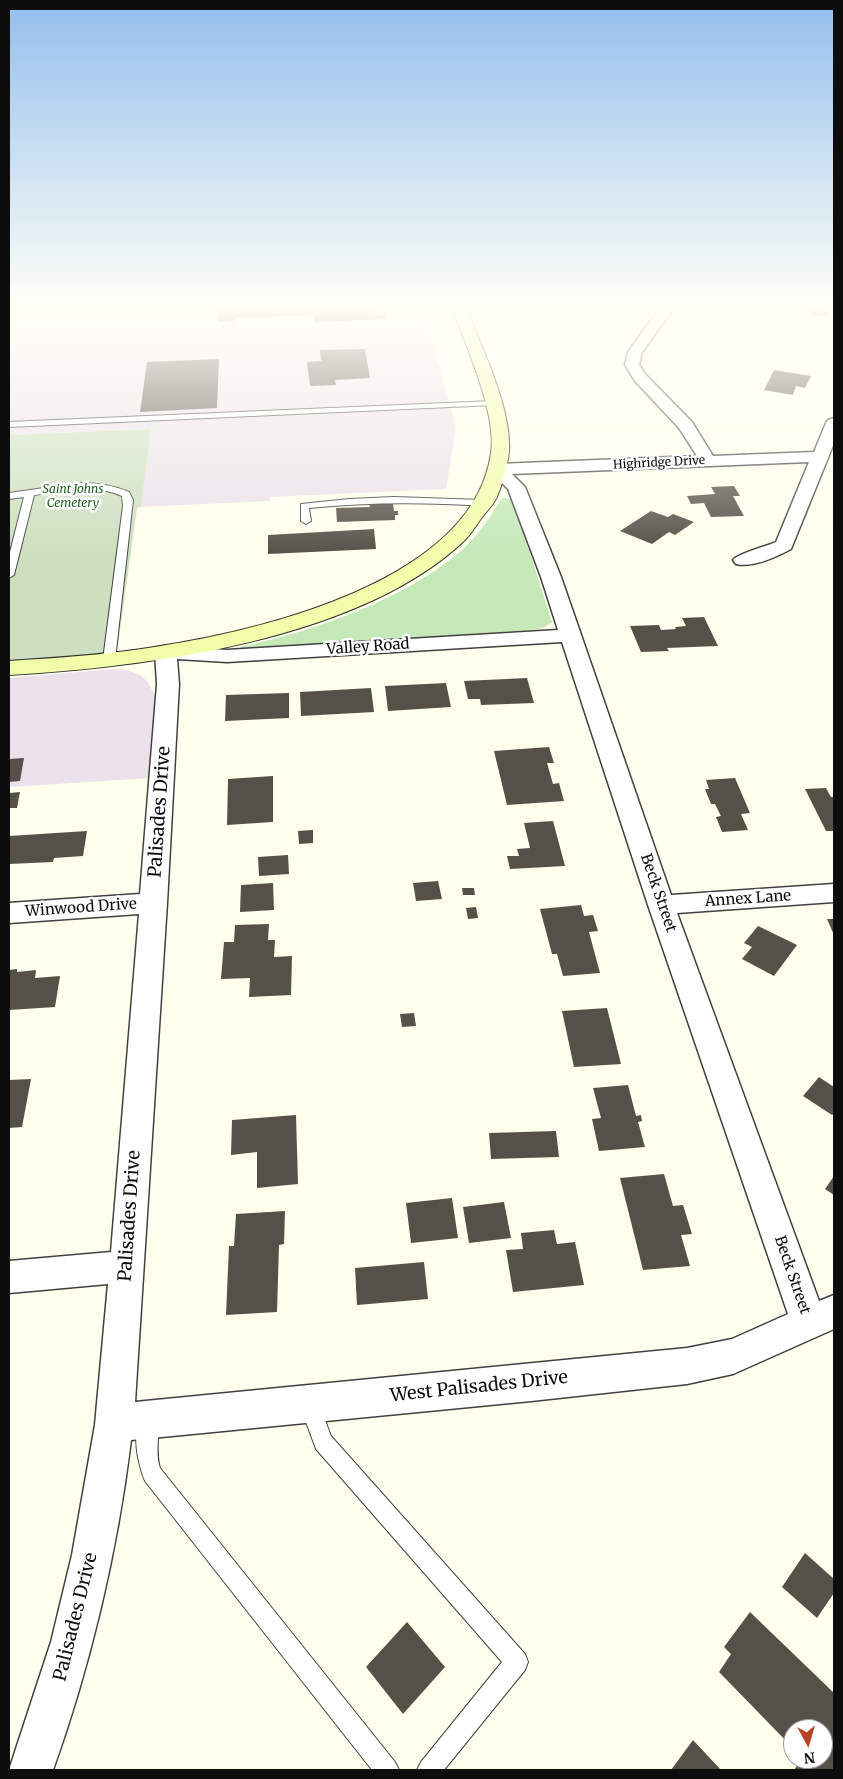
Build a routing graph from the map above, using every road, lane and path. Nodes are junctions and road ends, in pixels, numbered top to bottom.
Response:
1 (488, 391) edge
2 (653, 391) edge
3 (492, 403) junction
4 (834, 423) edge
5 (9, 425) edge
6 (820, 457) junction
7 (708, 460) junction
8 (497, 469) junction
9 (30, 494) junction
10 (9, 496) edge
11 (484, 503) junction
12 (306, 521) dead end
13 (743, 560) dead end
14 (9, 575) edge
15 (571, 635) junction
16 (166, 652) junction
17 (109, 660) junction
18 (9, 668) edge
19 (834, 893) edge
20 (154, 903) junction
21 (661, 905) junction
22 (9, 913) edge
23 (126, 1266) junction
24 (9, 1277) edge
25 (822, 1318) edge
26 (309, 1403) junction
27 (148, 1419) junction
28 (114, 1422) junction
29 (30, 1770) edge
30 (387, 1770) edge
31 (429, 1770) edge

1 - 3 main road, Valley Road
2 - 7 street
3 - 5 lane
3 - 8 main road, Valley Road
4 - 6 street
6 - 7 street, Highridge Drive
6 - 13 street
7 - 8 street, Highridge Drive
8 - 11 main road, Valley Road
8 - 15 street, Beck Street
9 - 10 lane
9 - 14 lane
9 - 17 lane
11 - 12 lane
11 - 16 main road, Valley Road
15 - 16 street, Valley Road
15 - 21 street, Beck Street
16 - 17 main road, Valley Road
16 - 20 street, Palisades Drive
17 - 18 main road, Valley Road
19 - 21 street, Annex Lane
20 - 22 street, Winwood Drive
20 - 23 street, Palisades Drive
21 - 25 street, Beck Street
23 - 24 street
23 - 28 street, Palisades Drive
25 - 26 street, West Palisades Drive
26 - 27 street, West Palisades Drive
26 - 31 lane
27 - 28 street, West Palisades Drive
27 - 30 lane
28 - 29 street, Palisades Drive

